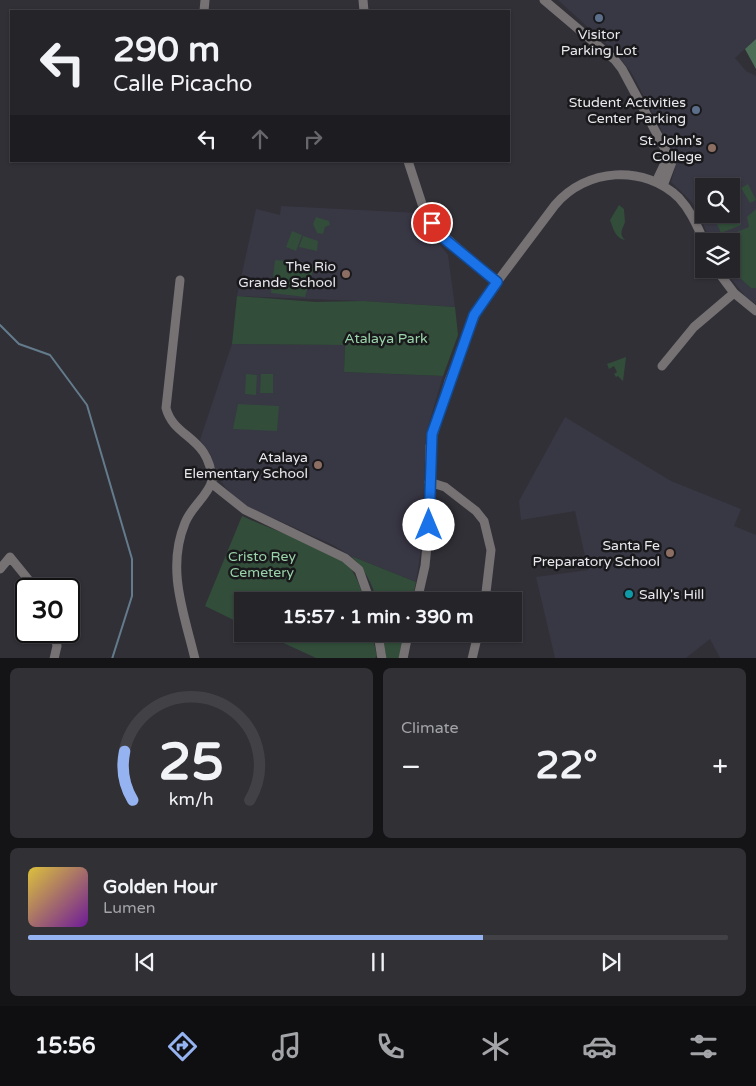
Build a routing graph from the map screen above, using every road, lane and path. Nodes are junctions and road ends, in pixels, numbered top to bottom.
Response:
1 (544, 0) edge
2 (408, 162) edge
3 (660, 184) junction
4 (700, 233) edge
5 (723, 278) edge
6 (180, 280) dead end
7 (497, 282) junction
8 (734, 293) junction
9 (756, 311) edge
10 (662, 366) dead end
11 (430, 482) junction
12 (211, 484) junction
13 (0, 568) edge
14 (27, 578) edge
15 (367, 592) edge
16 (419, 592) edge
17 (486, 592) edge
18 (379, 642) edge
19 (406, 642) edge
20 (476, 642) edge
21 (56, 643) edge
22 (54, 658) edge
23 (195, 658) edge
24 (382, 658) edge
25 (403, 658) edge
26 (472, 658) edge

1 - 3 street
2 - 7 street
3 - 4 street
3 - 7 street
5 - 8 street
6 - 12 street
7 - 11 street
8 - 9 street
8 - 10 street
11 - 16 street
11 - 17 street
12 - 15 street
12 - 23 street
13 - 14 street
18 - 24 street
19 - 25 street
20 - 26 street
21 - 22 street

